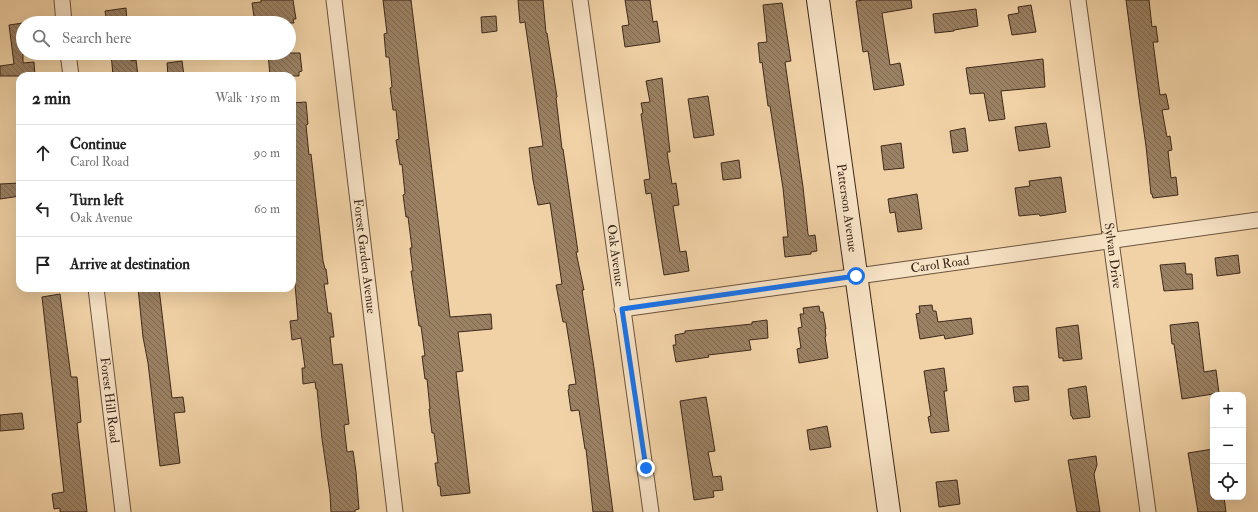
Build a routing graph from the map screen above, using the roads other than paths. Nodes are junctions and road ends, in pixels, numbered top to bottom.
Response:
1 (62, 0) edge
2 (334, 0) edge
3 (580, 0) edge
4 (818, 0) edge
5 (1078, 0) edge
6 (63, 16) edge
7 (69, 60) edge
8 (70, 72) edge
9 (1258, 220) edge
10 (1111, 240) junction
11 (856, 276) junction
12 (96, 292) edge
13 (622, 309) junction
14 (123, 512) edge
15 (395, 512) edge
16 (651, 512) edge
17 (889, 512) edge
18 (1148, 512) edge

1 - 6 street
2 - 15 street, Forest Garden Avenue
3 - 13 street, Oak Avenue
4 - 11 main road, Patterson Avenue
5 - 10 street, Sylvan Drive
7 - 8 street
9 - 10 street, Carol Road
10 - 11 street, Carol Road
10 - 18 street, Sylvan Drive
11 - 13 street, Carol Road
11 - 17 main road, Patterson Avenue
12 - 14 street, Forest Hill Road
13 - 16 street, Oak Avenue

